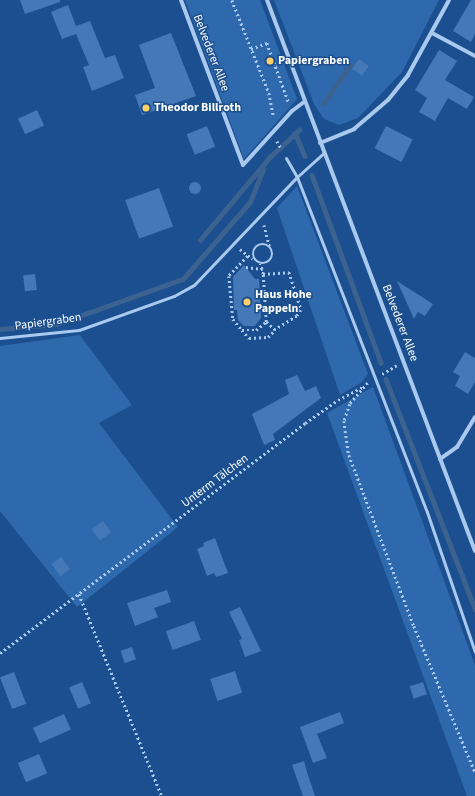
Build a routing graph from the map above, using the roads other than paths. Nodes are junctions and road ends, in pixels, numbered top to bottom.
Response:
1 (181, 0) edge
2 (267, 0) edge
3 (449, 0) edge
4 (432, 33) junction
5 (475, 56) edge
6 (304, 102) junction
7 (320, 143) junction
8 (324, 153) junction
9 (286, 158) road end
10 (297, 177) junction
11 (0, 338) edge
12 (475, 417) edge
13 (440, 459) junction
14 (475, 551) edge
15 (475, 652) edge

1 - 6 street, Belvederer Allee
2 - 6 street, Belvederer Allee
3 - 4 street
4 - 5 street
4 - 7 street
6 - 7 street, Belvederer Allee
7 - 8 street, Belvederer Allee
8 - 10 lane, Papiergraben
8 - 13 street, Belvederer Allee
9 - 10 lane
10 - 11 lane, Papiergraben
10 - 15 lane
12 - 13 street
13 - 14 street, Belvederer Allee

